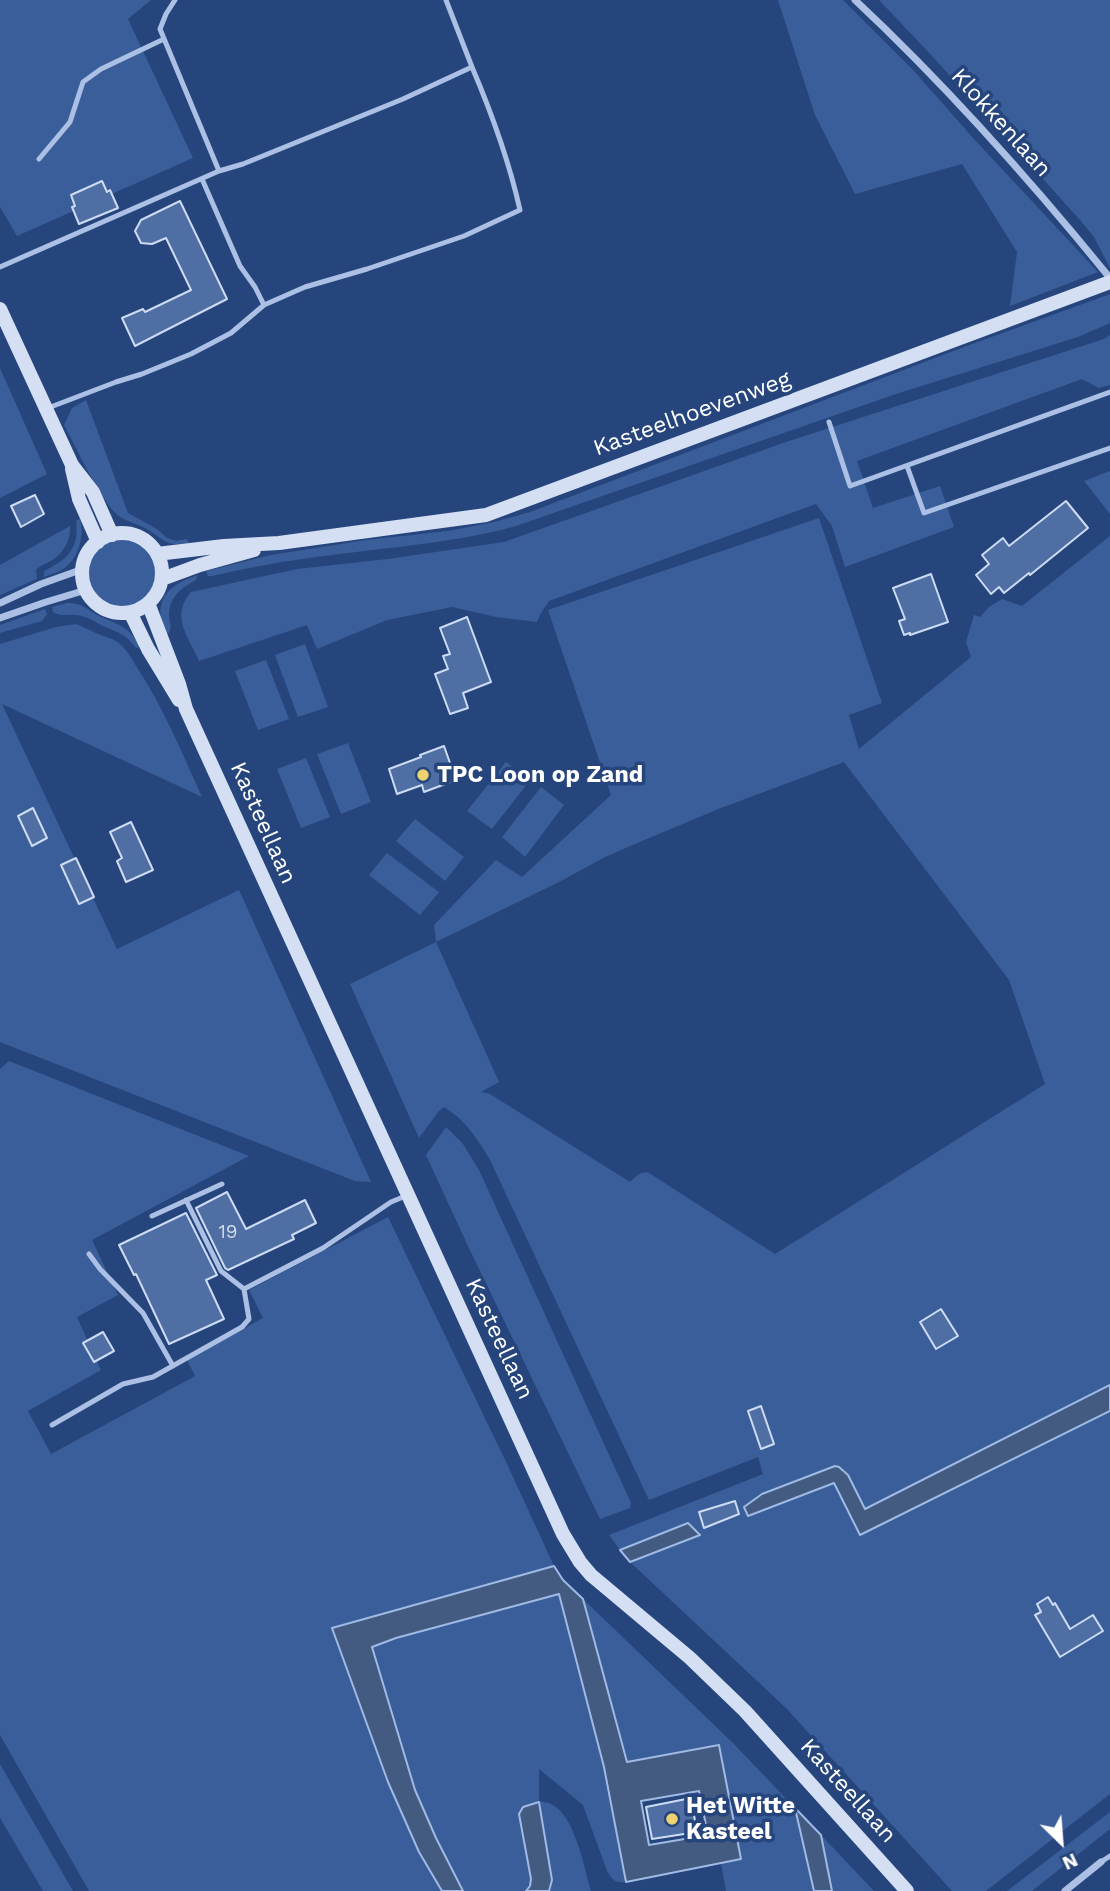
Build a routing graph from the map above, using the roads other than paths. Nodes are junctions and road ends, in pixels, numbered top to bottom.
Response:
1 (175, 0) edge
2 (446, 0) edge
3 (855, 0) edge
4 (164, 39) junction
5 (472, 67) junction
6 (39, 159) dead end
7 (219, 171) junction
8 (202, 179) junction
9 (0, 267) edge
10 (1110, 280) edge
11 (264, 305) junction
12 (0, 309) edge
13 (1110, 392) edge
14 (46, 409) junction
15 (829, 422) dead end
16 (1110, 448) edge
17 (72, 465) junction
18 (907, 466) junction
19 (112, 535) junction
20 (98, 541) junction
21 (279, 543) junction
22 (157, 554) junction
23 (83, 569) junction
24 (162, 579) junction
25 (86, 590) junction
26 (0, 603) edge
27 (148, 603) junction
28 (130, 612) junction
29 (0, 618) edge
30 (186, 709) junction
31 (222, 1184) dead end
32 (408, 1195) junction
33 (186, 1200) junction
34 (152, 1216) dead end
35 (89, 1254) dead end
36 (244, 1289) junction
37 (173, 1366) junction
38 (52, 1424) dead end
39 (1110, 1856) edge
40 (1101, 1862) joint
41 (907, 1891) edge
42 (1065, 1891) edge

1 - 4 lane
2 - 5 lane
3 - 10 street, Klokkenlaan
4 - 6 lane
4 - 7 lane
5 - 7 lane
5 - 11 lane
7 - 8 lane
8 - 9 lane
8 - 11 lane
10 - 21 street, Kasteelhoevenweg
11 - 14 lane
12 - 14 street
13 - 18 lane
14 - 17 street
15 - 18 lane
16 - 18 lane
17 - 19 street
17 - 20 street
19 - 20 street
19 - 22 street
20 - 23 street
21 - 22 street, Kasteelhoevenweg
21 - 24 street, Kasteelhoevenweg
22 - 24 street
23 - 25 street
23 - 26 street
24 - 27 street
25 - 28 street
25 - 29 street
27 - 28 street
27 - 30 street, Kasteellaan
28 - 30 street, Kasteellaan
30 - 32 street, Kasteellaan
31 - 33 lane
32 - 36 lane
32 - 41 street, Kasteellaan
33 - 34 lane
33 - 36 lane
35 - 37 lane
36 - 37 lane
37 - 38 lane
39 - 40 lane
40 - 42 street

